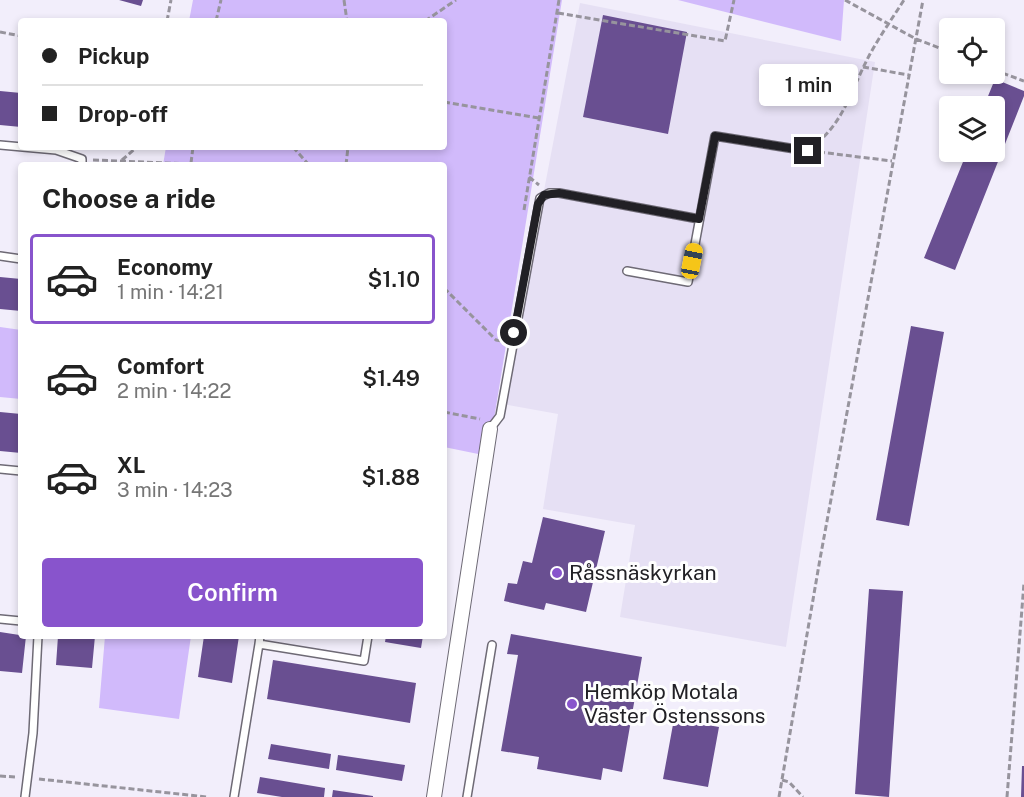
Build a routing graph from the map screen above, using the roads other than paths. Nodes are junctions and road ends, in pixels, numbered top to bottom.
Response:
1 (0, 145) edge
2 (18, 147) edge
3 (56, 150) edge
4 (808, 151) road end
5 (82, 162) edge
6 (699, 219) junction
7 (0, 256) edge
8 (18, 259) edge
9 (627, 271) dead end
10 (490, 429) joint
11 (0, 469) edge
12 (18, 471) edge
13 (0, 619) edge
14 (18, 621) edge
15 (38, 639) edge
16 (368, 639) edge
17 (259, 640) edge
18 (492, 645) dead end
19 (25, 797) edge
20 (234, 797) edge
21 (434, 797) edge
22 (467, 797) edge

1 - 2 lane
3 - 5 lane
4 - 6 lane
6 - 9 lane
6 - 10 lane
7 - 8 lane
10 - 21 street
11 - 12 lane
13 - 14 lane
15 - 19 lane
16 - 17 lane
17 - 20 lane
18 - 22 lane

